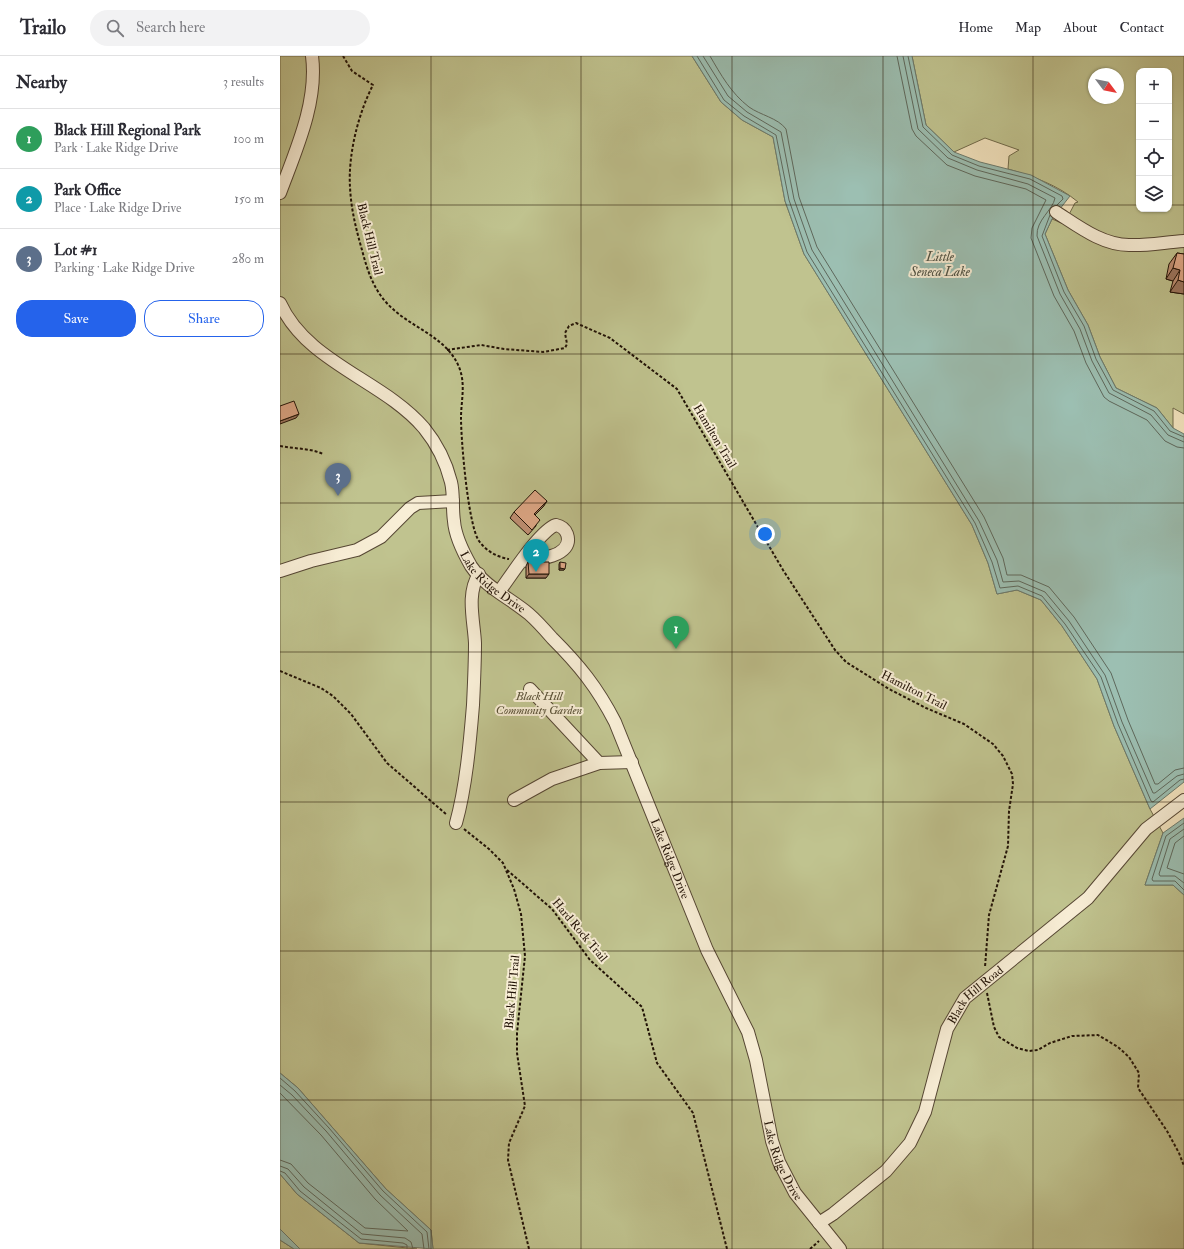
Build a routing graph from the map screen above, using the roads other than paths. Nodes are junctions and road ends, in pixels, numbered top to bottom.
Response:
1 (312, 56) edge
2 (280, 192) edge
3 (1056, 212) dead end
4 (1184, 241) edge
5 (280, 303) edge
6 (453, 501) junction
7 (518, 560) road end
8 (280, 571) edge
9 (479, 574) junction
10 (499, 592) junction
11 (530, 689) dead end
12 (632, 762) junction
13 (599, 763) junction
14 (514, 800) dead end
15 (1184, 800) edge
16 (456, 823) road end
17 (819, 1223) junction
18 (840, 1249) edge

1 - 2 street
3 - 4 street
5 - 6 street, Lake Ridge Drive
6 - 8 street
6 - 9 street, Lake Ridge Drive
7 - 10 street
9 - 10 street, Lake Ridge Drive
9 - 16 street
10 - 12 street, Lake Ridge Drive
11 - 13 street
12 - 13 street
12 - 17 street, Lake Ridge Drive
13 - 14 street
15 - 17 street, Black Hill Road
17 - 18 street, Lake Ridge Drive

